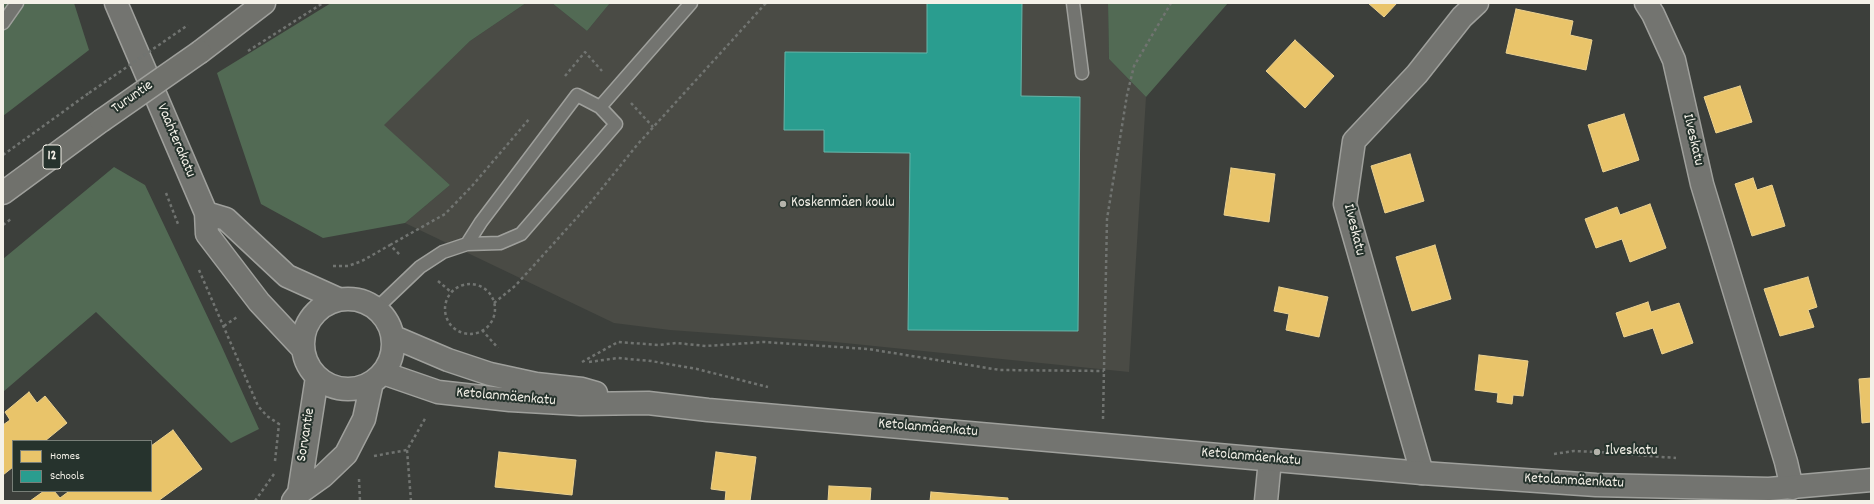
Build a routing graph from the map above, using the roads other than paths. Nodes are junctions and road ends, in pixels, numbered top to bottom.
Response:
1 (17, 3) edge
2 (116, 3) edge
3 (264, 3) edge
4 (691, 3) edge
5 (1073, 3) edge
6 (1477, 3) edge
7 (1646, 3) edge
8 (3, 23) edge
9 (1082, 73) dead end
10 (600, 107) junction
11 (3, 193) edge
12 (206, 213) junction
13 (467, 244) junction
14 (338, 299) junction
15 (377, 308) junction
16 (394, 337) junction
17 (303, 349) junction
18 (317, 377) junction
19 (378, 378) junction
20 (632, 402) junction
21 (1270, 460) junction
22 (1422, 473) junction
23 (1871, 480) edge
24 (1792, 488) junction
25 (1727, 494) edge
26 (301, 498) edge
27 (1266, 501) edge

1 - 8 lane
2 - 12 main road, Vaahterakatu
3 - 11 highway, Turuntie / 12, bridge
4 - 10 lane
5 - 9 lane
6 - 22 main road, Ilveskatu
7 - 24 main road, Ilveskatu
10 - 13 lane
10 - 13 lane
12 - 14 main road
12 - 17 main road, Vaahterakatu
13 - 15 lane
14 - 15 main road
14 - 17 main road
15 - 16 main road
16 - 19 main road
16 - 20 main road, Ketolanmäenkatu
17 - 18 main road
18 - 19 main road
18 - 26 main road, Sorvantie
19 - 20 main road, Ketolanmäenkatu
19 - 26 main road, Sorvantie
20 - 21 main road, Ketolanmäenkatu
21 - 22 main road, Ketolanmäenkatu
21 - 27 main road
22 - 25 main road, Ketolanmäenkatu
23 - 24 main road, Ketolanmäenkatu
24 - 25 main road, Ketolanmäenkatu

